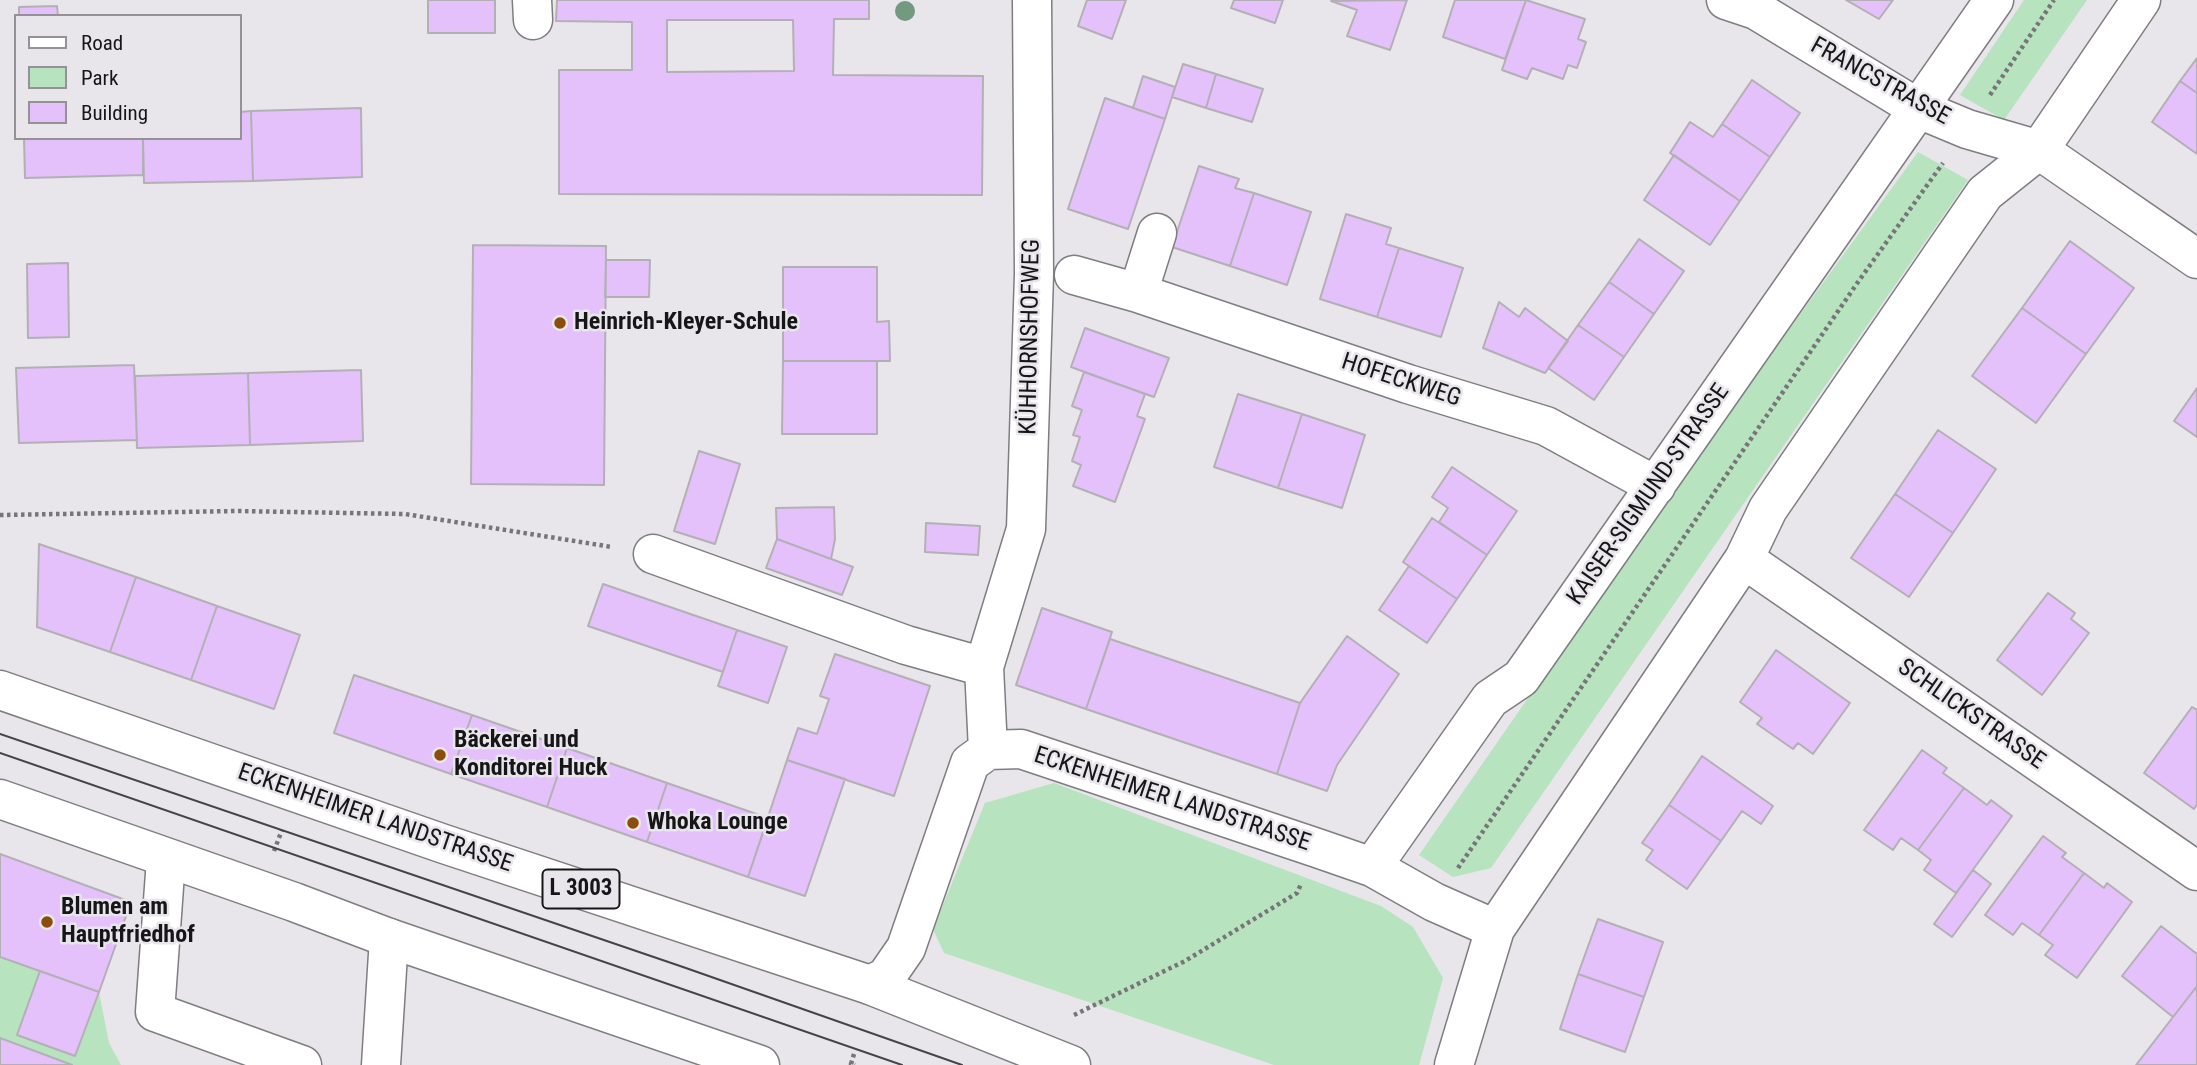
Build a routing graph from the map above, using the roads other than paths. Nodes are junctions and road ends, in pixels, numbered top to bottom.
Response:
1 (1031, 0) edge
2 (1726, 0) edge
3 (1994, 0) edge
4 (2141, 0) edge
5 (1919, 108) junction
6 (2039, 150) junction
7 (1157, 233) dead end
8 (2197, 259) edge
9 (1074, 275) dead end
10 (1138, 293) junction
11 (1656, 486) junction
12 (653, 554) road end
13 (1745, 559) junction
14 (984, 667) junction
15 (0, 690) edge
16 (988, 750) junction
17 (0, 799) edge
18 (166, 859) junction
19 (1372, 867) junction
20 (2197, 871) edge
21 (1495, 929) junction
22 (389, 938) junction
23 (870, 985) junction
24 (302, 1065) edge
25 (381, 1065) edge
26 (760, 1065) edge
27 (1072, 1065) edge
28 (1454, 1065) edge

1 - 14 street, KÜHHORNSHOFWEG
2 - 5 street, FRANCSTRASSE
3 - 5 street, KAISER-SIGMUND-STRASSE
4 - 6 street
5 - 6 street, FRANCSTRASSE
5 - 11 street, KAISER-SIGMUND-STRASSE
6 - 8 street, FRANCSTRASSE
6 - 13 street
7 - 10 street
9 - 10 street, HOFECKWEG
10 - 11 street, HOFECKWEG
11 - 19 street, KAISER-SIGMUND-STRASSE
12 - 14 street
13 - 20 street, SCHLICKSTRASSE
13 - 21 street
14 - 16 street, KÜHHORNSHOFWEG
15 - 23 street, ECKENHEIMER LANDSTRASSE / L 3003
16 - 19 street, ECKENHEIMER LANDSTRASSE
16 - 23 street
17 - 18 street
18 - 22 street
18 - 24 street
19 - 21 street
21 - 28 street
22 - 25 street
22 - 26 street
23 - 27 street, ECKENHEIMER LANDSTRASSE / L 3003

